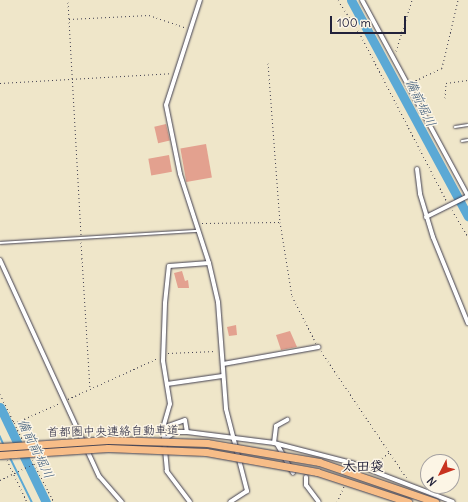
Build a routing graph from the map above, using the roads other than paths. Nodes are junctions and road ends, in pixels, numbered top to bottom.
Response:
1 (200, 0) edge
2 (362, 0) edge
3 (468, 125) edge
4 (456, 127) dead end
5 (468, 140) edge
6 (462, 141) dead end
7 (417, 169) dead end
8 (468, 196) edge
9 (426, 217) junction
10 (198, 231) junction
11 (0, 243) edge
12 (0, 260) edge
13 (209, 263) junction
14 (468, 323) edge
15 (318, 347) road end
16 (223, 364) junction
17 (222, 376) junction
18 (166, 384) junction
19 (287, 420) dead end
20 (163, 428) junction
21 (187, 432) junction
22 (235, 437) junction
23 (164, 441) junction
24 (275, 444) junction
25 (0, 447) edge
26 (3, 456) edge
27 (293, 473) dead end
28 (306, 476) dead end
29 (420, 488) edge
30 (433, 494) joint
31 (122, 502) edge
32 (190, 502) edge
33 (230, 502) edge
34 (319, 502) edge
35 (408, 502) edge
36 (430, 502) edge
37 (435, 502) edge
38 (453, 502) edge

1 - 10 street
2 - 8 street
3 - 4 lane
5 - 6 lane
7 - 9 street
8 - 9 street
9 - 14 street
10 - 11 lane
10 - 13 street
12 - 31 street
13 - 16 street
13 - 18 street
15 - 16 street
16 - 17 street
17 - 18 street
17 - 22 street
18 - 20 street
19 - 24 street
20 - 21 street
20 - 23 street
21 - 22 street
21 - 23 street
22 - 24 street
22 - 33 street
23 - 32 street
24 - 27 street
24 - 29 street
25 - 37 highway, 首都圏中央連絡自動車道, bridge
26 - 35 highway, 首都圏中央連絡自動車道, bridge
28 - 34 street
30 - 36 street
30 - 38 street

